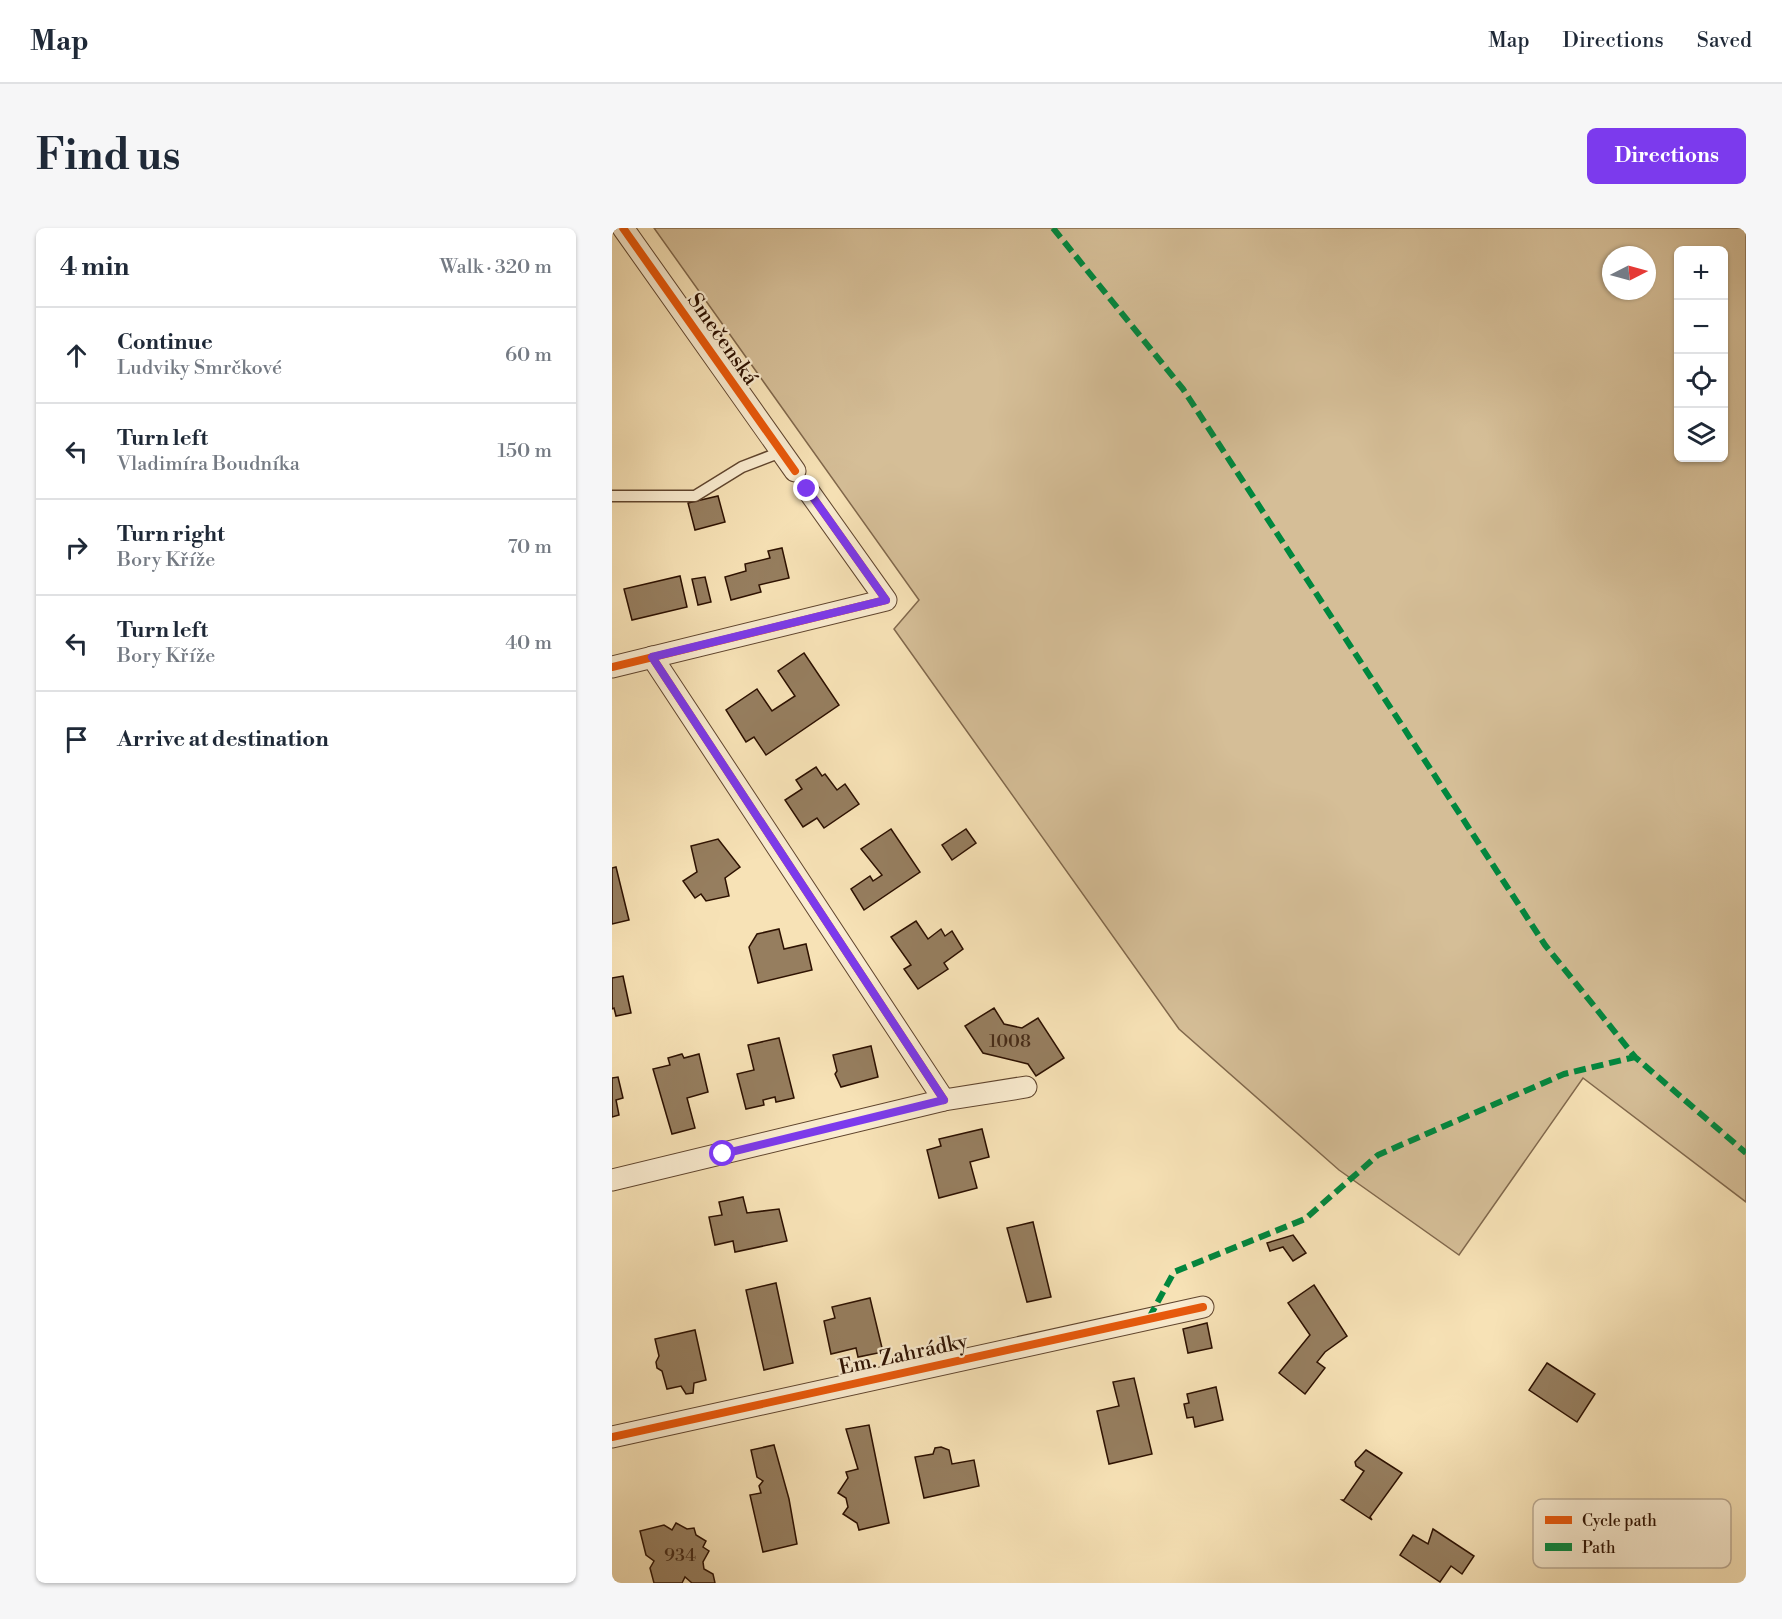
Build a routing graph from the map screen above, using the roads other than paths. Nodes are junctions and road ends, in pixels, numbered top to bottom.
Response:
1 (623, 228) edge
2 (781, 452) junction
3 (795, 471) dead end
4 (807, 489) dead end
5 (612, 496) edge
6 (652, 657) junction
7 (612, 667) edge
8 (1026, 1087) dead end
9 (944, 1100) junction
10 (612, 1180) edge
11 (1203, 1307) dead end
12 (612, 1437) edge

1 - 2 street, Smečenská
2 - 3 street, Smečenská
2 - 5 lane
4 - 6 street
6 - 7 street
6 - 9 street
8 - 9 street
9 - 10 street
11 - 12 street, Em. Zahrádky

